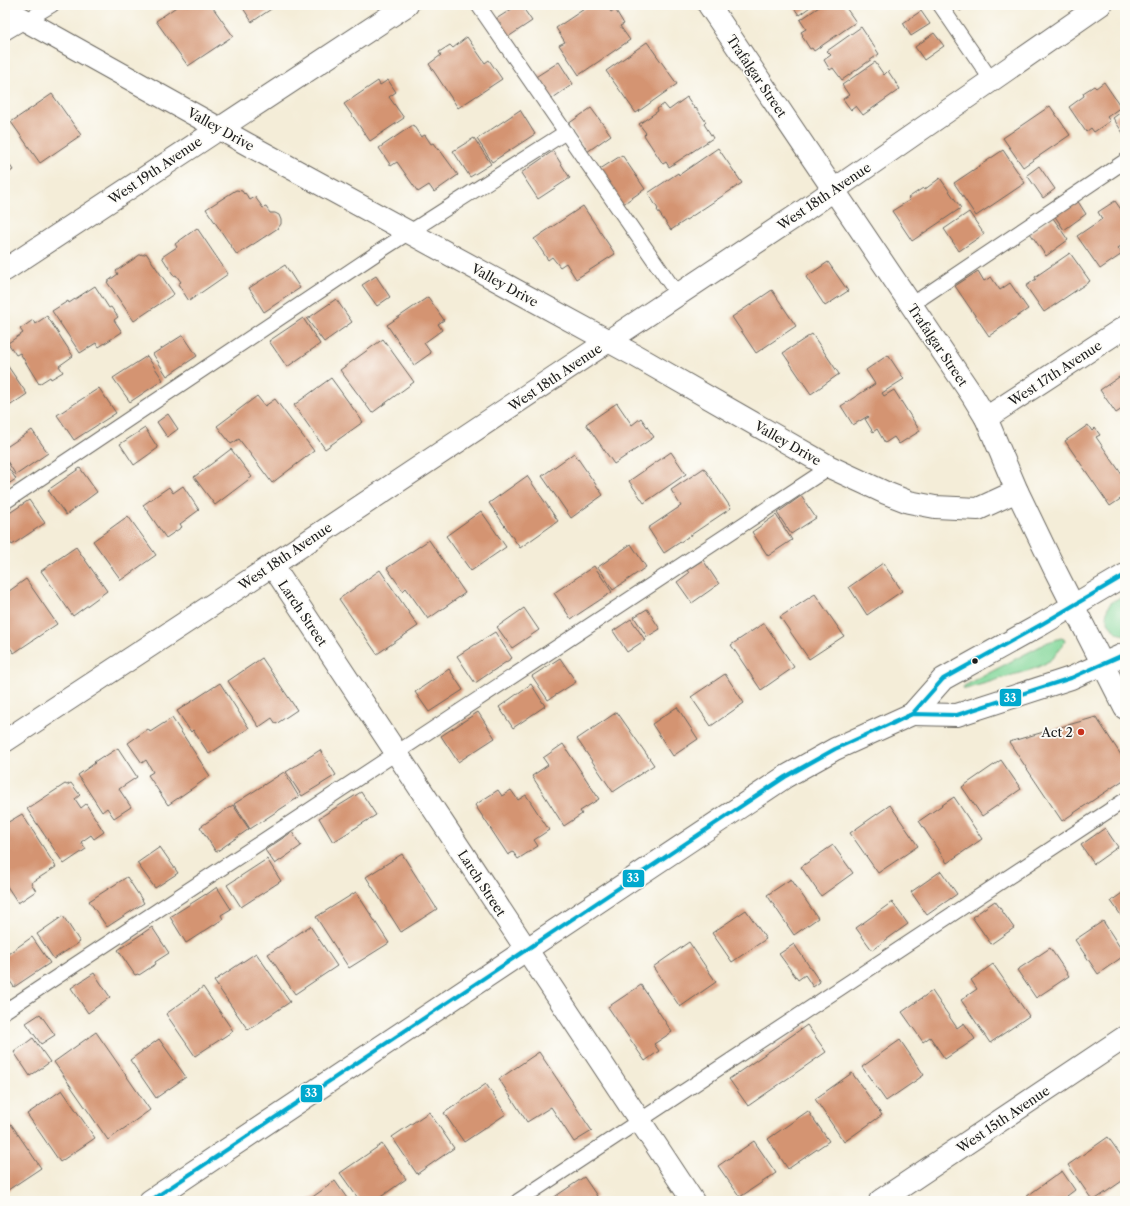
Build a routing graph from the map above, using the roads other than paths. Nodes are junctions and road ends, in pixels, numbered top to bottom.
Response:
1 (52, 5) edge
2 (407, 5) edge
3 (478, 5) edge
4 (709, 5) edge
5 (940, 5) edge
6 (1100, 5) edge
7 (5, 9) edge
8 (26, 21) junction
9 (5, 33) edge
10 (992, 81) junction
11 (219, 128) junction
12 (566, 132) junction
13 (1125, 161) edge
14 (834, 190) junction
15 (410, 232) junction
16 (5, 270) edge
17 (678, 295) junction
18 (911, 306) junction
19 (1125, 327) edge
20 (609, 341) junction
21 (986, 418) junction
22 (830, 466) junction
23 (1017, 491) junction
24 (5, 502) edge
25 (272, 565) junction
26 (1125, 575) edge
27 (1073, 606) junction
28 (1125, 654) edge
29 (1103, 664) junction
30 (1125, 708) edge
31 (912, 714) junction
32 (5, 741) edge
33 (396, 752) junction
34 (1125, 800) edge
35 (526, 950) junction
36 (5, 1011) edge
37 (1125, 1037) edge
38 (640, 1120) junction
39 (150, 1201) edge
40 (518, 1201) edge
41 (693, 1201) edge
42 (880, 1201) edge

1 - 8 lane
2 - 11 street, West 19th Avenue
3 - 12 lane
4 - 14 street, Trafalgar Street
5 - 10 lane
6 - 10 street, West 18th Avenue
7 - 8 street, Valley Drive
8 - 9 lane
8 - 11 street, Valley Drive
10 - 14 street, West 18th Avenue
11 - 15 street, Valley Drive
11 - 16 street, West 19th Avenue
12 - 15 lane
12 - 17 lane
13 - 18 lane
14 - 17 street, West 18th Avenue
14 - 18 street, Trafalgar Street
15 - 20 street, Valley Drive
15 - 24 lane
17 - 20 street, West 18th Avenue
18 - 21 street, Trafalgar Street
19 - 21 street, West 17th Avenue
20 - 22 street, Valley Drive
20 - 25 street, West 18th Avenue
21 - 23 street, Trafalgar Street
22 - 23 street, Valley Drive
22 - 33 lane
23 - 27 street, Trafalgar Street
25 - 32 street, West 18th Avenue
25 - 33 street, Larch Street
26 - 27 street
27 - 29 street, Trafalgar Street
27 - 31 street
28 - 29 street
29 - 30 street, Trafalgar Street
29 - 31 street
31 - 35 street
33 - 35 street, Larch Street
33 - 36 lane
34 - 38 lane
35 - 38 street, Larch Street
35 - 39 street
37 - 42 street, West 15th Avenue
38 - 40 lane
38 - 41 street, Larch Street

